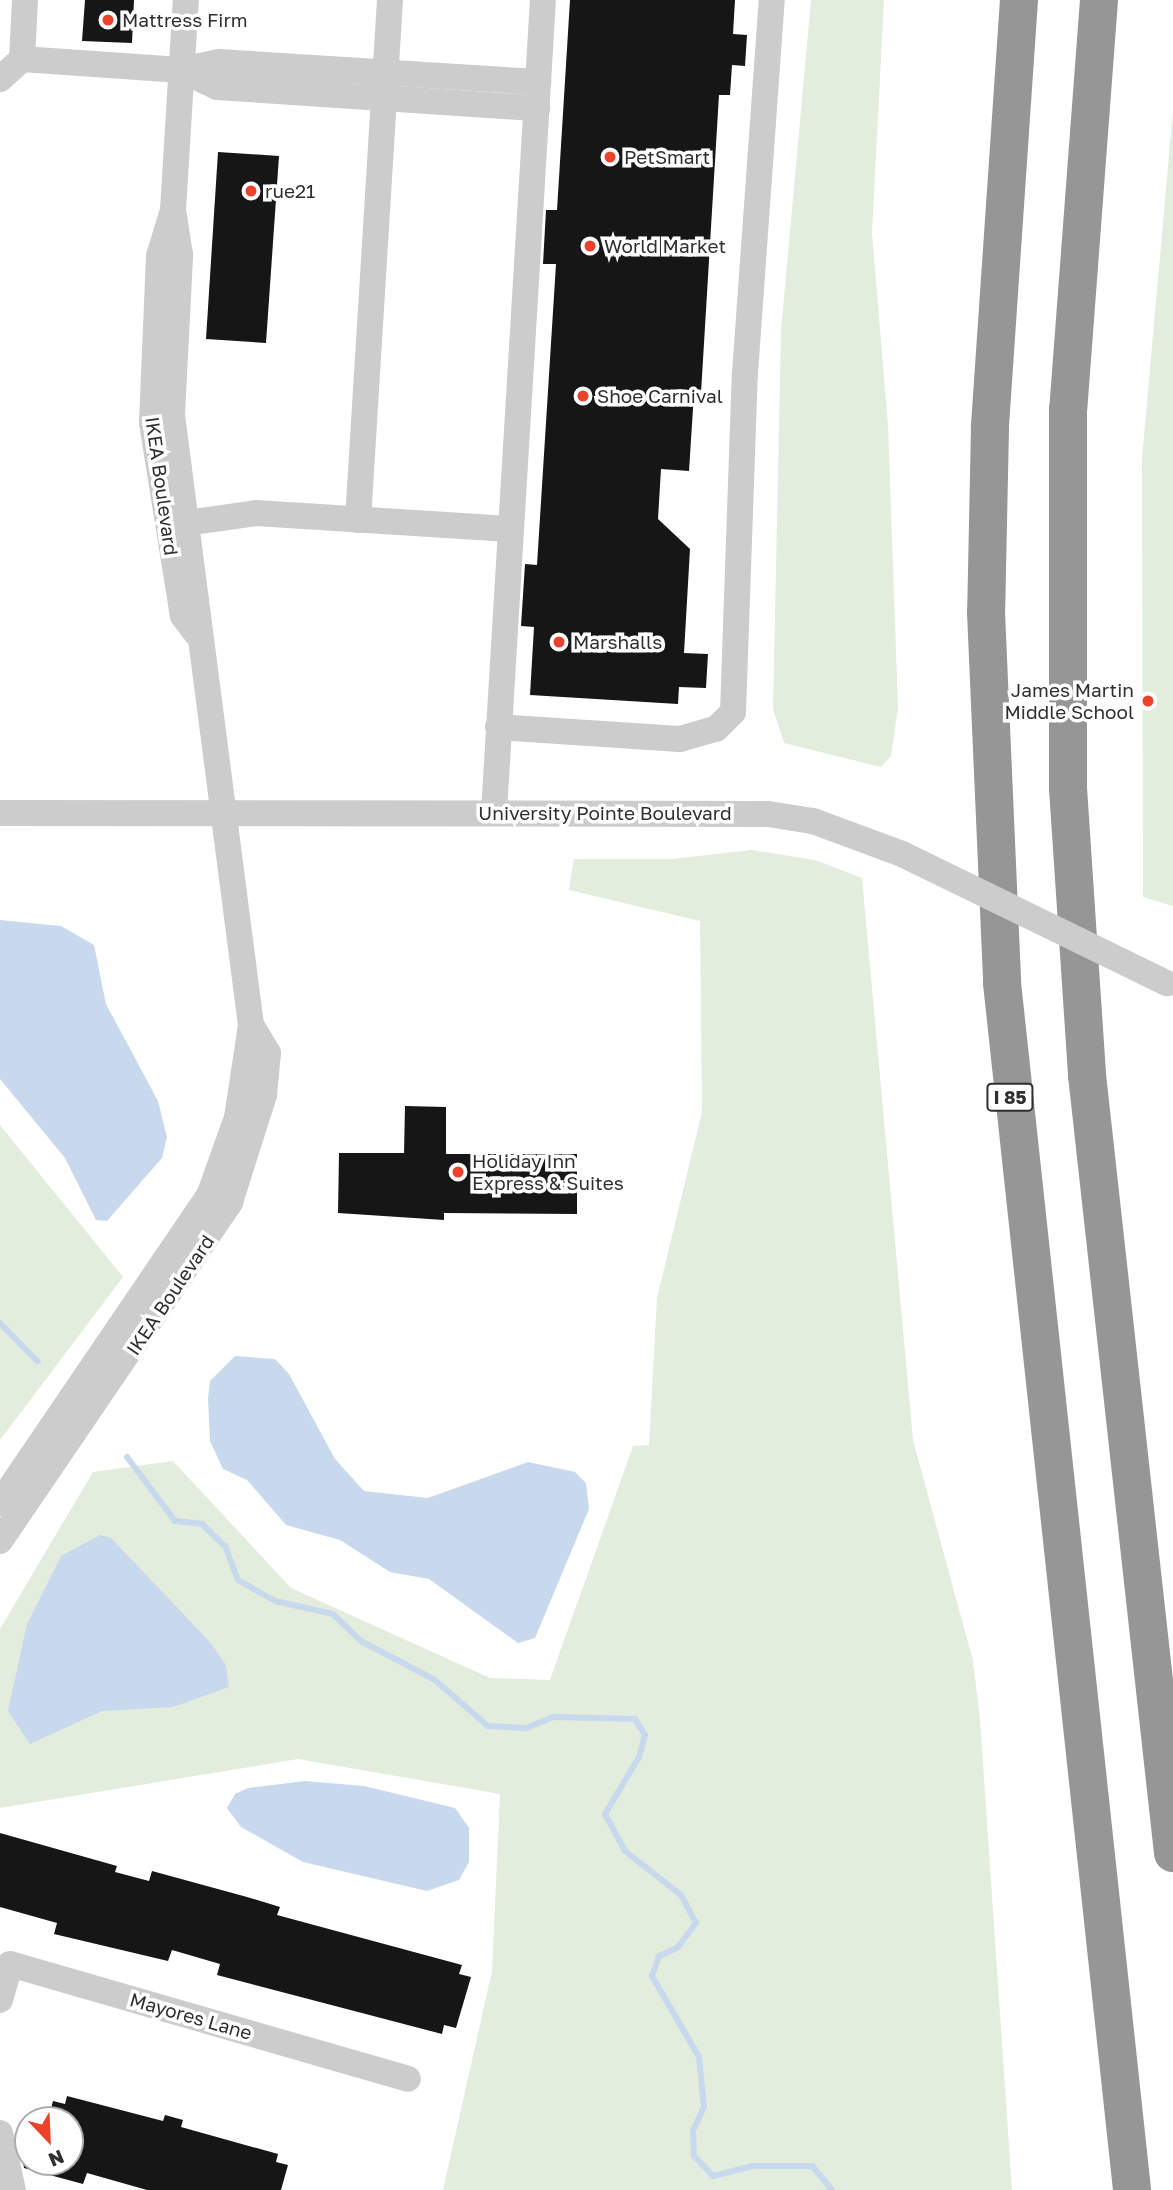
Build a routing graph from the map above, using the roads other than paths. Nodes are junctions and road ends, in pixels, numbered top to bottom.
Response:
1 (25, 0) edge
2 (186, 0) edge
3 (390, 0) edge
4 (543, 0) edge
5 (772, 0) edge
6 (1019, 0) edge
7 (1099, 0) edge
8 (22, 59) junction
9 (181, 70) junction
10 (0, 79) edge
11 (385, 85) junction
12 (538, 95) junction
13 (173, 210) junction
14 (358, 520) junction
15 (187, 523) junction
16 (509, 529) junction
17 (196, 633) junction
18 (498, 727) junction
19 (226, 811) junction
20 (494, 812) junction
21 (0, 813) edge
22 (1170, 984) edge
23 (251, 1025) junction
24 (0, 1503) edge
25 (0, 1541) edge
26 (1173, 1853) edge
27 (0, 2000) edge
28 (408, 2079) dead end
29 (0, 2133) edge
30 (13, 2190) edge
31 (1132, 2190) edge

1 - 8 street
2 - 9 street, IKEA Boulevard
3 - 11 street
4 - 12 street
5 - 18 street
6 - 31 highway, I 85
7 - 26 highway
8 - 9 street
8 - 10 street
9 - 11 street
9 - 13 street, IKEA Boulevard
11 - 12 street
11 - 14 street
12 - 16 street
13 - 15 street, IKEA Boulevard
13 - 17 street, IKEA Boulevard
14 - 15 street
14 - 16 street
15 - 17 street, IKEA Boulevard
16 - 18 street
17 - 19 street, IKEA Boulevard
18 - 20 street
19 - 20 street, University Pointe Boulevard
19 - 21 street, University Pointe Boulevard
19 - 23 street, IKEA Boulevard
20 - 22 street, University Pointe Boulevard, bridge
23 - 24 street, IKEA Boulevard
23 - 25 street, IKEA Boulevard
27 - 28 street, Mayores Lane
29 - 30 street

